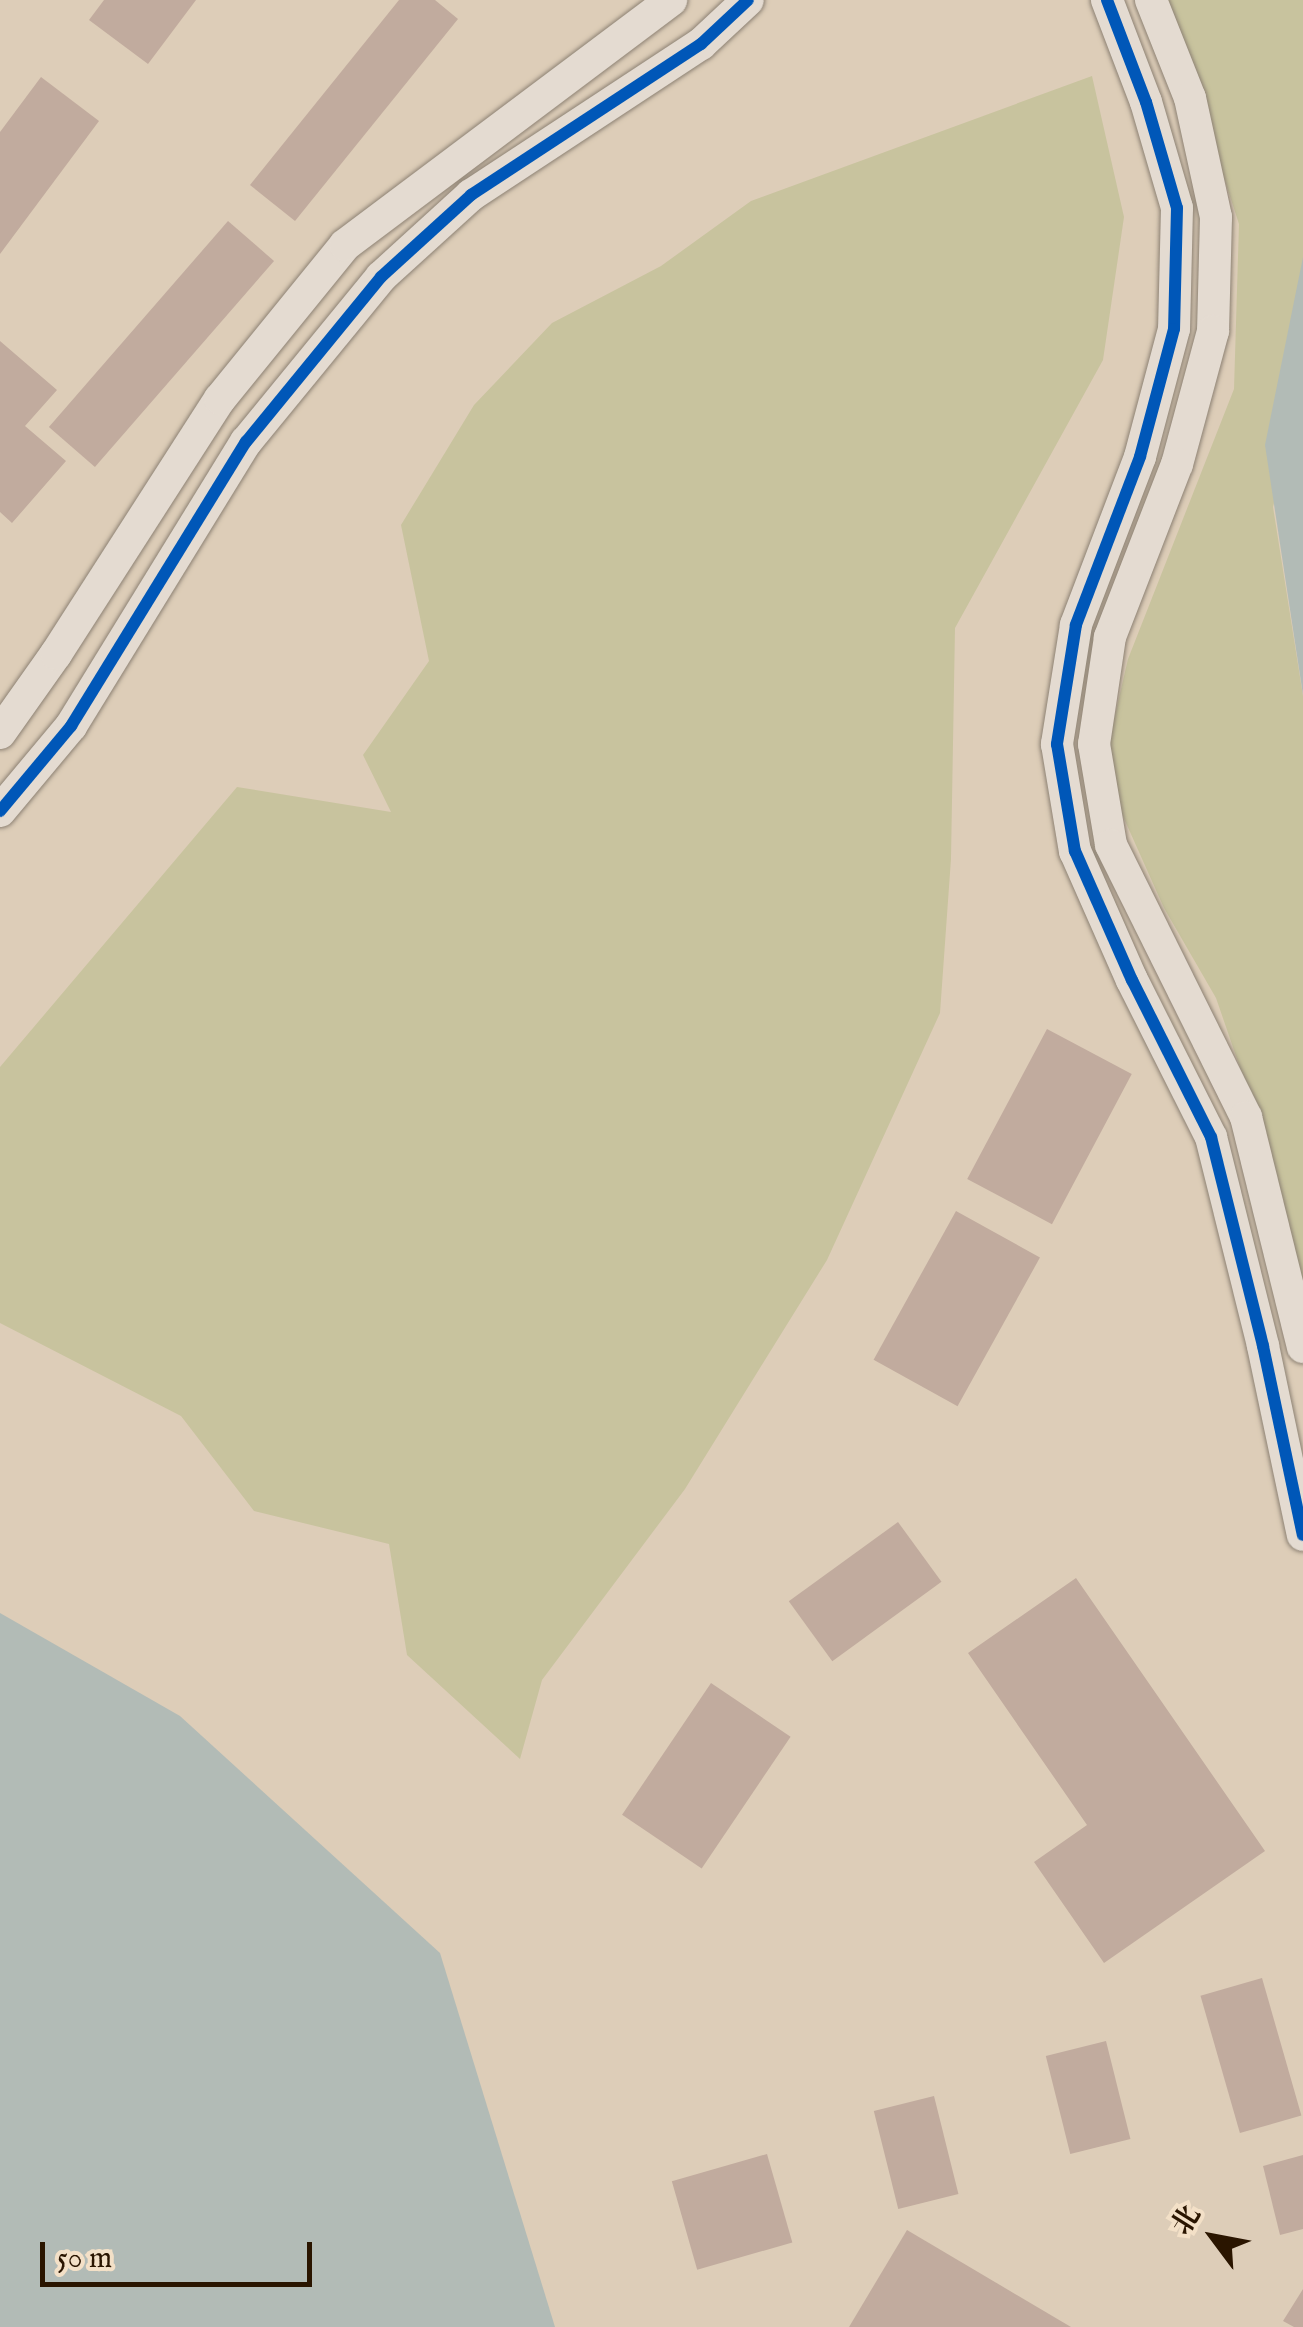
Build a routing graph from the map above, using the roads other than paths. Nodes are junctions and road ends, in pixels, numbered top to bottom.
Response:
1 (671, 0) edge
2 (748, 0) edge
3 (1107, 0) edge
4 (1152, 0) edge
5 (0, 733) edge
6 (0, 811) edge
7 (1303, 1348) edge
8 (1303, 1535) edge

1 - 5 street
2 - 6 street
3 - 8 street
4 - 7 street

